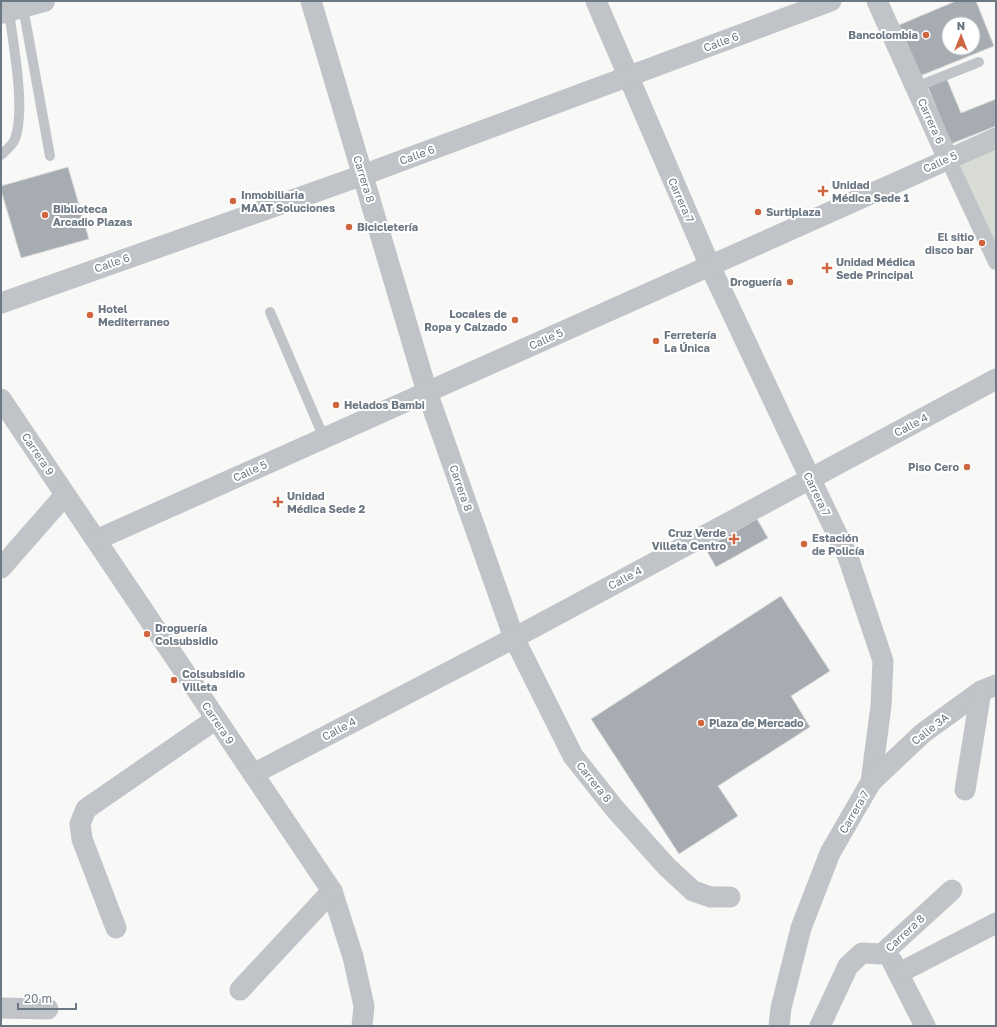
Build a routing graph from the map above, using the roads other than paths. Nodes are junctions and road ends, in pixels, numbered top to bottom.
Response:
1 (44, 1) edge
2 (311, 1) edge
3 (596, 1) edge
4 (831, 1) edge
5 (877, 1) edge
6 (11, 10) edge
7 (979, 62) dead end
8 (628, 77) junction
9 (916, 87) junction
10 (996, 138) edge
11 (1, 155) edge
12 (50, 156) dead end
13 (948, 159) junction
14 (363, 175) junction
15 (996, 262) edge
16 (710, 266) junction
17 (1, 303) edge
18 (270, 312) dead end
19 (996, 379) edge
20 (427, 392) junction
21 (1, 399) edge
22 (324, 438) junction
23 (810, 478) junction
24 (65, 495) junction
25 (96, 540) junction
26 (1, 568) edge
27 (514, 638) junction
28 (989, 688) edge
29 (216, 719) junction
30 (253, 774) junction
31 (871, 782) junction
32 (964, 790) dead end
33 (952, 890) dead end
34 (332, 891) junction
35 (730, 897) dead end
36 (996, 923) edge
37 (116, 928) dead end
38 (882, 954) junction
39 (899, 973) junction
40 (240, 990) dead end
41 (1, 1008) edge
42 (48, 1009) dead end
43 (362, 1026) edge
44 (779, 1026) edge
45 (820, 1026) edge
46 (925, 1026) edge

1 - 6 street
2 - 14 street, Carrera 8
3 - 8 street, Carrera 7
4 - 8 street, Calle 6
5 - 9 street, Carrera 6
6 - 11 lane
6 - 12 lane
7 - 9 lane
8 - 14 street, Calle 6
8 - 16 street, Carrera 7
9 - 13 street, Carrera 6
10 - 13 street, Calle 5
13 - 15 street, Carrera 6
13 - 16 street, Calle 5
14 - 17 street, Calle 6
14 - 20 street, Carrera 8
16 - 20 street, Calle 5
16 - 23 street, Carrera 7
18 - 22 lane
19 - 23 street, Calle 4
20 - 22 street, Calle 5
20 - 27 street, Carrera 8
21 - 24 street, Carrera 9
22 - 25 street, Calle 5
23 - 27 street, Calle 4
23 - 31 street, Carrera 7
24 - 25 street, Carrera 9
24 - 26 street
25 - 29 street, Carrera 9
27 - 30 street, Calle 4
27 - 35 street, Carrera 8
28 - 31 street, Calle 3A
28 - 32 street
29 - 30 street, Carrera 9
29 - 37 street
30 - 34 street, Carrera 9
31 - 44 street, Carrera 7
33 - 38 street, Carrera 8
34 - 40 street
34 - 43 street, Carrera 9
36 - 39 street
38 - 39 street
38 - 45 street, Carrera 8
39 - 46 street
41 - 42 street

